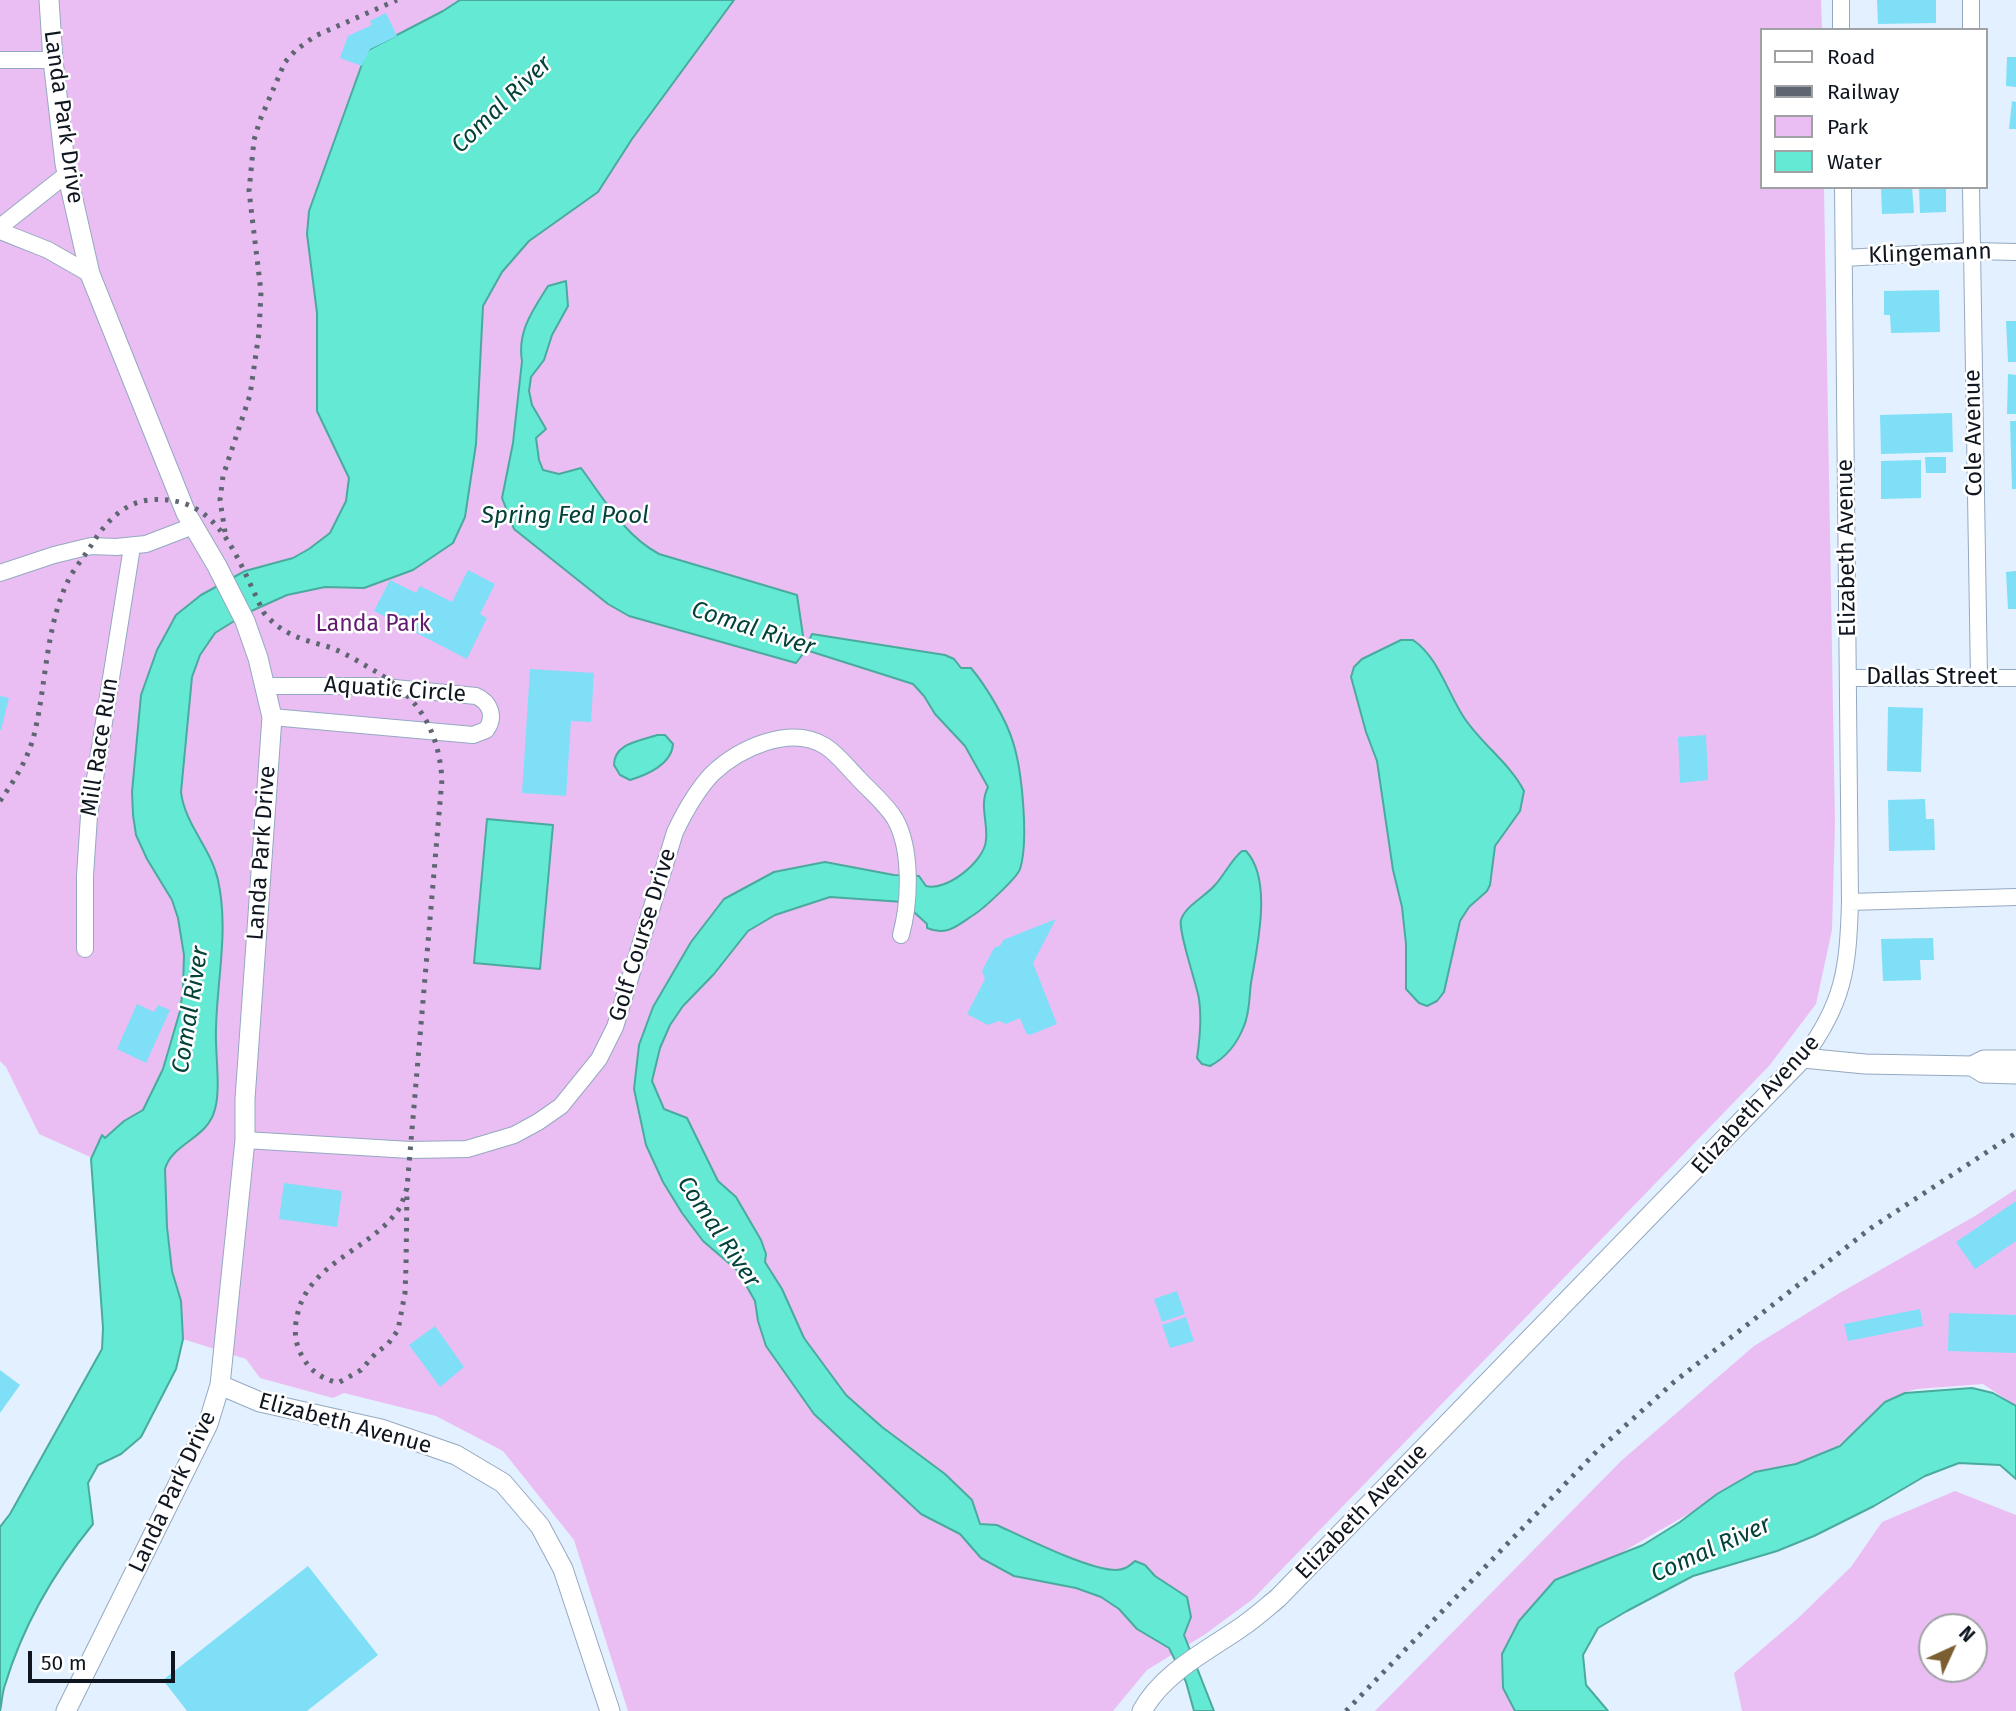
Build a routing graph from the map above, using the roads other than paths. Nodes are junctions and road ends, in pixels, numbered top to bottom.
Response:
1 (49, 0) edge
2 (1841, 0) edge
3 (1970, 0) edge
4 (1841, 28) edge
5 (1971, 28) edge
6 (0, 60) edge
7 (53, 60) junction
8 (67, 174) junction
9 (1843, 189) edge
10 (1971, 189) edge
11 (0, 230) edge
12 (1971, 251) junction
13 (2016, 252) edge
14 (1844, 258) junction
15 (90, 274) junction
16 (193, 526) junction
17 (132, 547) junction
18 (0, 573) edge
19 (1849, 678) junction
20 (1979, 678) junction
21 (2016, 678) edge
22 (266, 686) junction
23 (272, 717) junction
24 (2016, 897) edge
25 (1850, 902) junction
26 (901, 935) dead end
27 (85, 949) dead end
28 (1803, 1058) junction
29 (2016, 1060) edge
30 (1972, 1066) junction
31 (2016, 1074) edge
32 (245, 1140) junction
33 (220, 1385) junction
34 (66, 1711) edge
35 (610, 1711) edge
36 (1142, 1711) edge

1 - 7 street, Landa Park Drive
2 - 4 street
3 - 5 street
6 - 7 street
7 - 8 street, Landa Park Drive
8 - 11 street
8 - 15 street, Landa Park Drive
9 - 14 street, Elizabeth Avenue
10 - 12 street, Cole Avenue
11 - 15 street
12 - 13 street, Klingemann
12 - 14 street, Klingemann
12 - 20 street, Cole Avenue
14 - 19 street, Elizabeth Avenue
15 - 16 street, Landa Park Drive
16 - 17 street
16 - 22 street, Landa Park Drive
17 - 18 street
17 - 27 street, Mill Race Run
19 - 20 street, Dallas Street
19 - 25 street, Elizabeth Avenue
20 - 21 street, Dallas Street
22 - 23 street, Landa Park Drive
22 - 23 street, Aquatic Circle
23 - 32 street, Landa Park Drive
24 - 25 street
25 - 28 street, Elizabeth Avenue
26 - 32 street, Golf Course Drive
28 - 30 street
28 - 36 street, Elizabeth Avenue
29 - 30 street
30 - 31 street
32 - 33 street, Landa Park Drive
33 - 34 street, Landa Park Drive
33 - 35 street, Elizabeth Avenue

